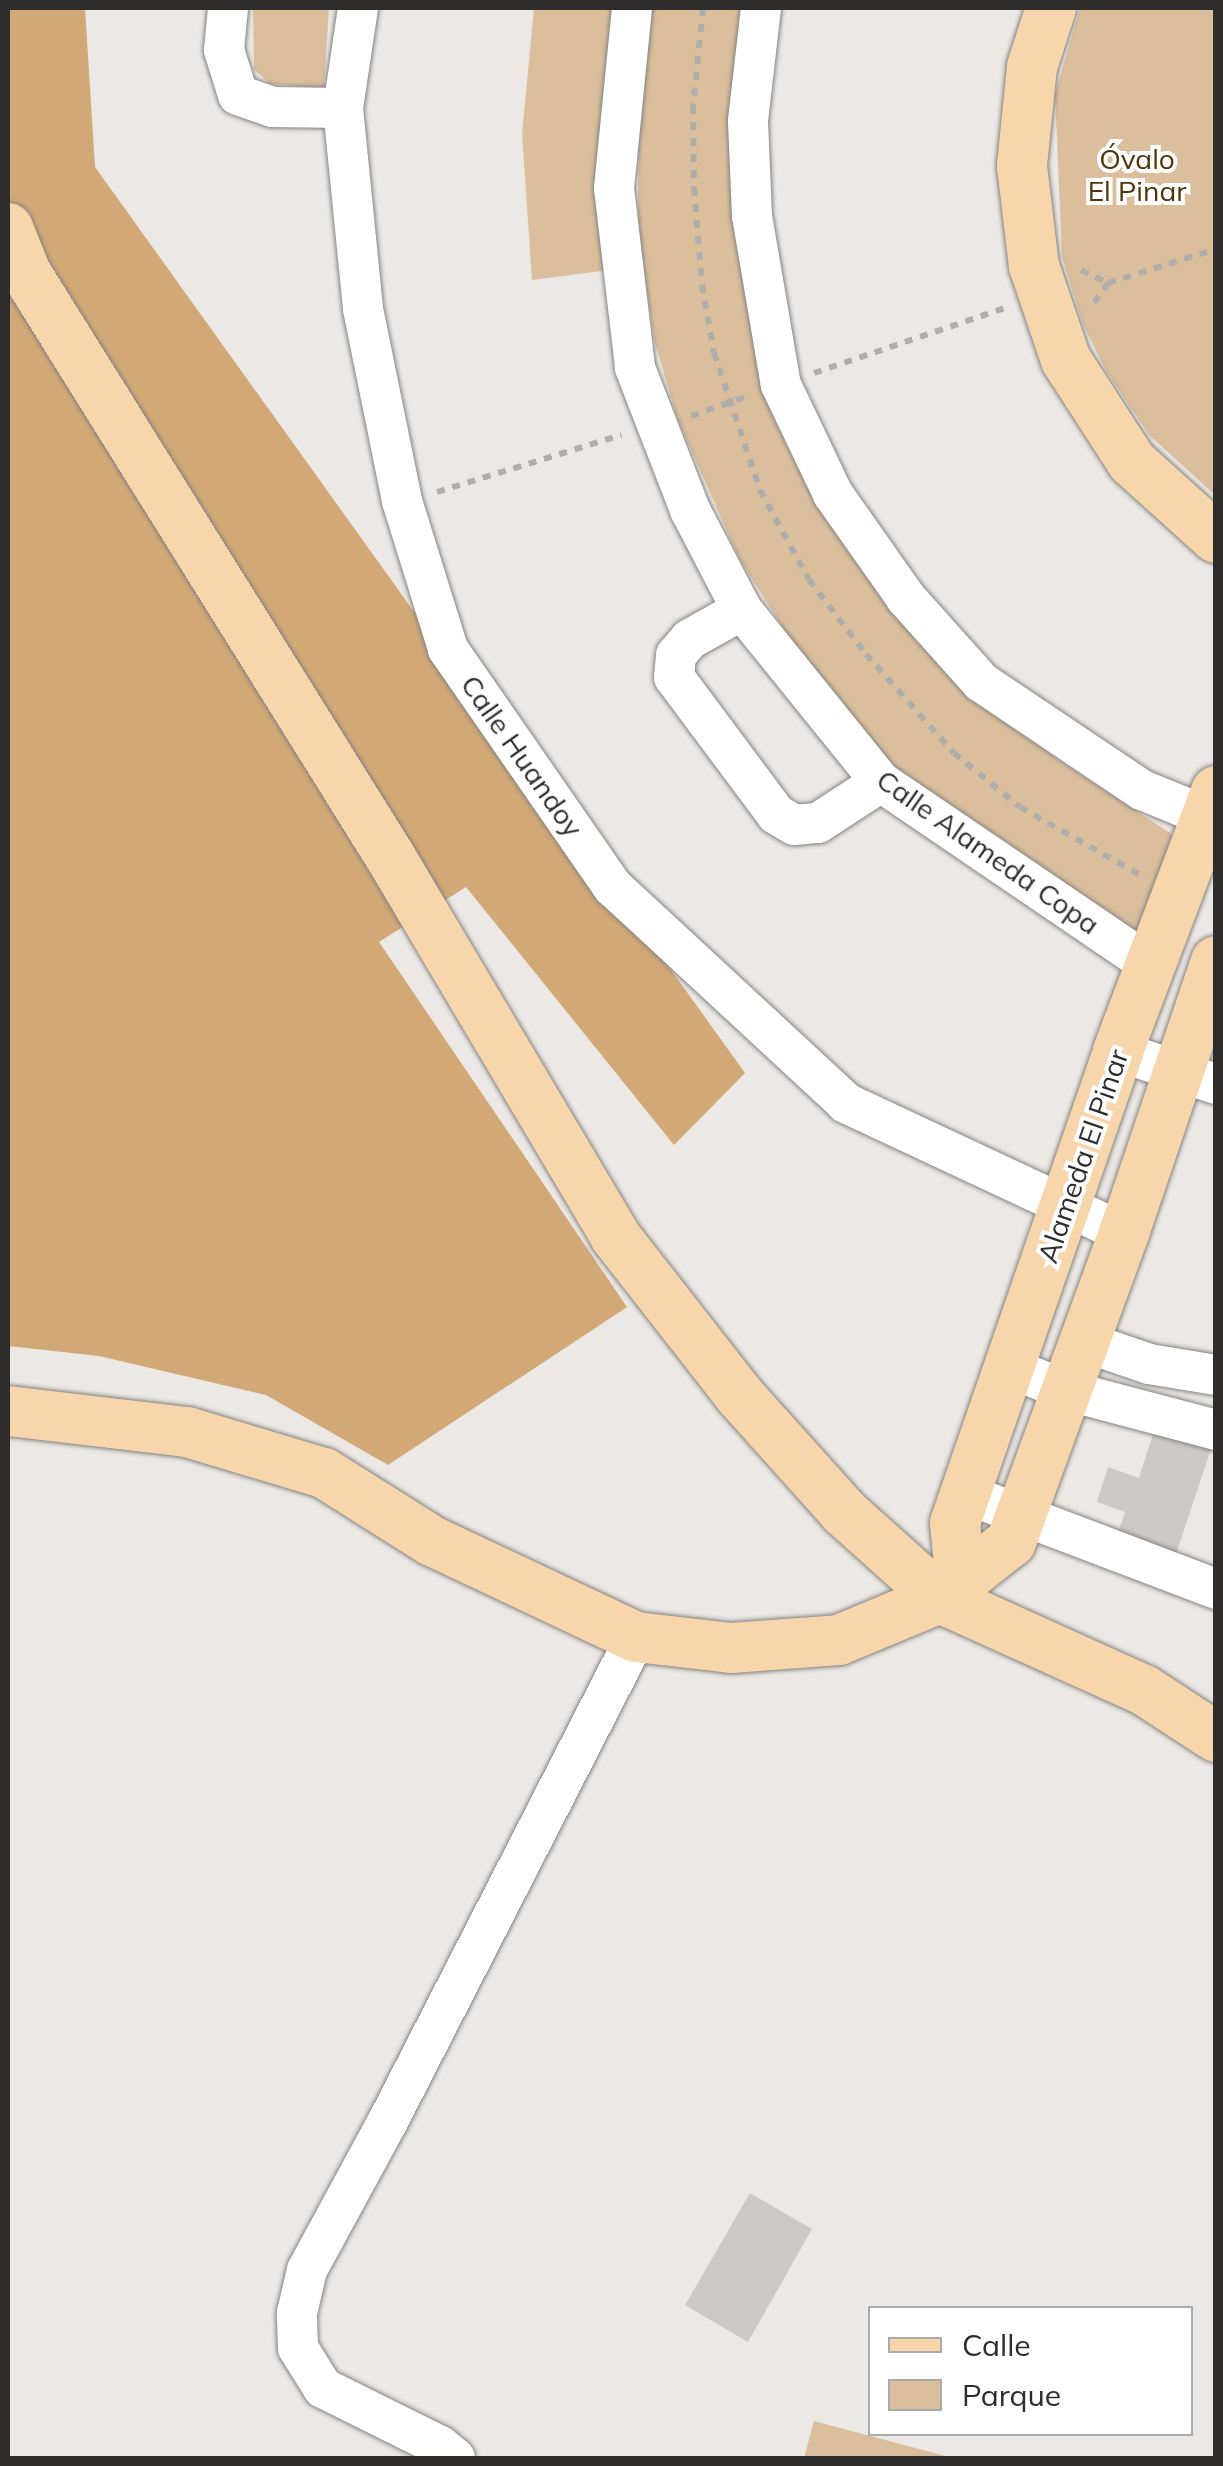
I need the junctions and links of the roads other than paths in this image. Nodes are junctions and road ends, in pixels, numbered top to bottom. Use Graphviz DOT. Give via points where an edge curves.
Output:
graph roads {
  1 [pos="228,8"];
  2 [pos="358,8"];
  3 [pos="632,8"];
  4 [pos="762,8"];
  5 [pos="1051,8"];
  6 [pos="343,108"];
  7 [pos="8,228"];
  8 [pos="1216,538"];
  9 [pos="742,610"];
  10 [pos="880,782"];
  11 [pos="1213,810"];
  12 [pos="1216,961"];
  13 [pos="1150,964"];
  14 [pos="1118,1051"];
  15 [pos="1197,1078"];
  16 [pos="1068,1207"];
  17 [pos="1124,1233"];
  18 [pos="1082,1342"];
  19 [pos="1008,1367"];
  20 [pos="1216,1375"];
  21 [pos="1065,1390"];
  22 [pos="8,1411"];
  23 [pos="1216,1430"];
  24 [pos="960,1509"];
  25 [pos="1017,1529"];
  26 [pos="1212,1575"];
  27 [pos="951,1592"];
  28 [pos="636,1637"];
  29 [pos="1216,1736"];
  30 [pos="455,2458"];
  1 -- 6 [label="street" via="224,50 238,95 272,106"];
  2 -- 6 [label="street, Calle Huandoy"];
  3 -- 9 [label="street, Calle Alameda Copa" via="614,188 634,368 690,510"];
  4 -- 11 [label="street" via="748,121 752,216 781,384 833,494 906,598 982,682 1142,790"];
  5 -- 8 [label="main road" via="1032,67 1022,166 1034,266 1066,360 1132,462"];
  6 -- 16 [label="street, Calle Huandoy" via="364,309 402,501 448,649 613,887 846,1104"];
  7 -- 27 [label="main road" via="26,273 380,841 615,1236 740,1396 818,1483"];
  9 -- 10 [label="street, Calle Alameda Copa"];
  9 -- 10 [label="street" via="690,640 676,656 674,677 776,814 794,825 818,823"];
  10 -- 13 [label="street, Calle Alameda Copa"];
  11 -- 13 [label="main road, Alameda El Pinar"];
  12 -- 15 [label="main road"];
  13 -- 14 [label="main road, Alameda El Pinar"];
  14 -- 15 [label="street"];
  14 -- 16 [label="main road, Alameda El Pinar"];
  15 -- 17 [label="main road"];
  16 -- 17 [label="street, Calle Huandoy"];
  16 -- 19 [label="main road, Alameda El Pinar"];
  17 -- 18 [label="main road"];
  18 -- 20 [label="street" via="1149,1364"];
  18 -- 21 [label="main road"];
  19 -- 21 [label="street"];
  19 -- 24 [label="main road, Alameda El Pinar"];
  21 -- 23 [label="street"];
  21 -- 25 [label="main road"];
  22 -- 28 [label="main road" via="187,1432 324,1473 432,1541"];
  24 -- 25 [label="street"];
  24 -- 27 [label="main road"];
  25 -- 26 [label="street"];
  25 -- 27 [label="main road"];
  27 -- 28 [label="main road" via="839,1640 731,1648"];
  27 -- 29 [label="main road" via="1144,1690"];
  28 -- 30 [label="street" via="307,2270 297,2313 298,2348 323,2388"];
}
